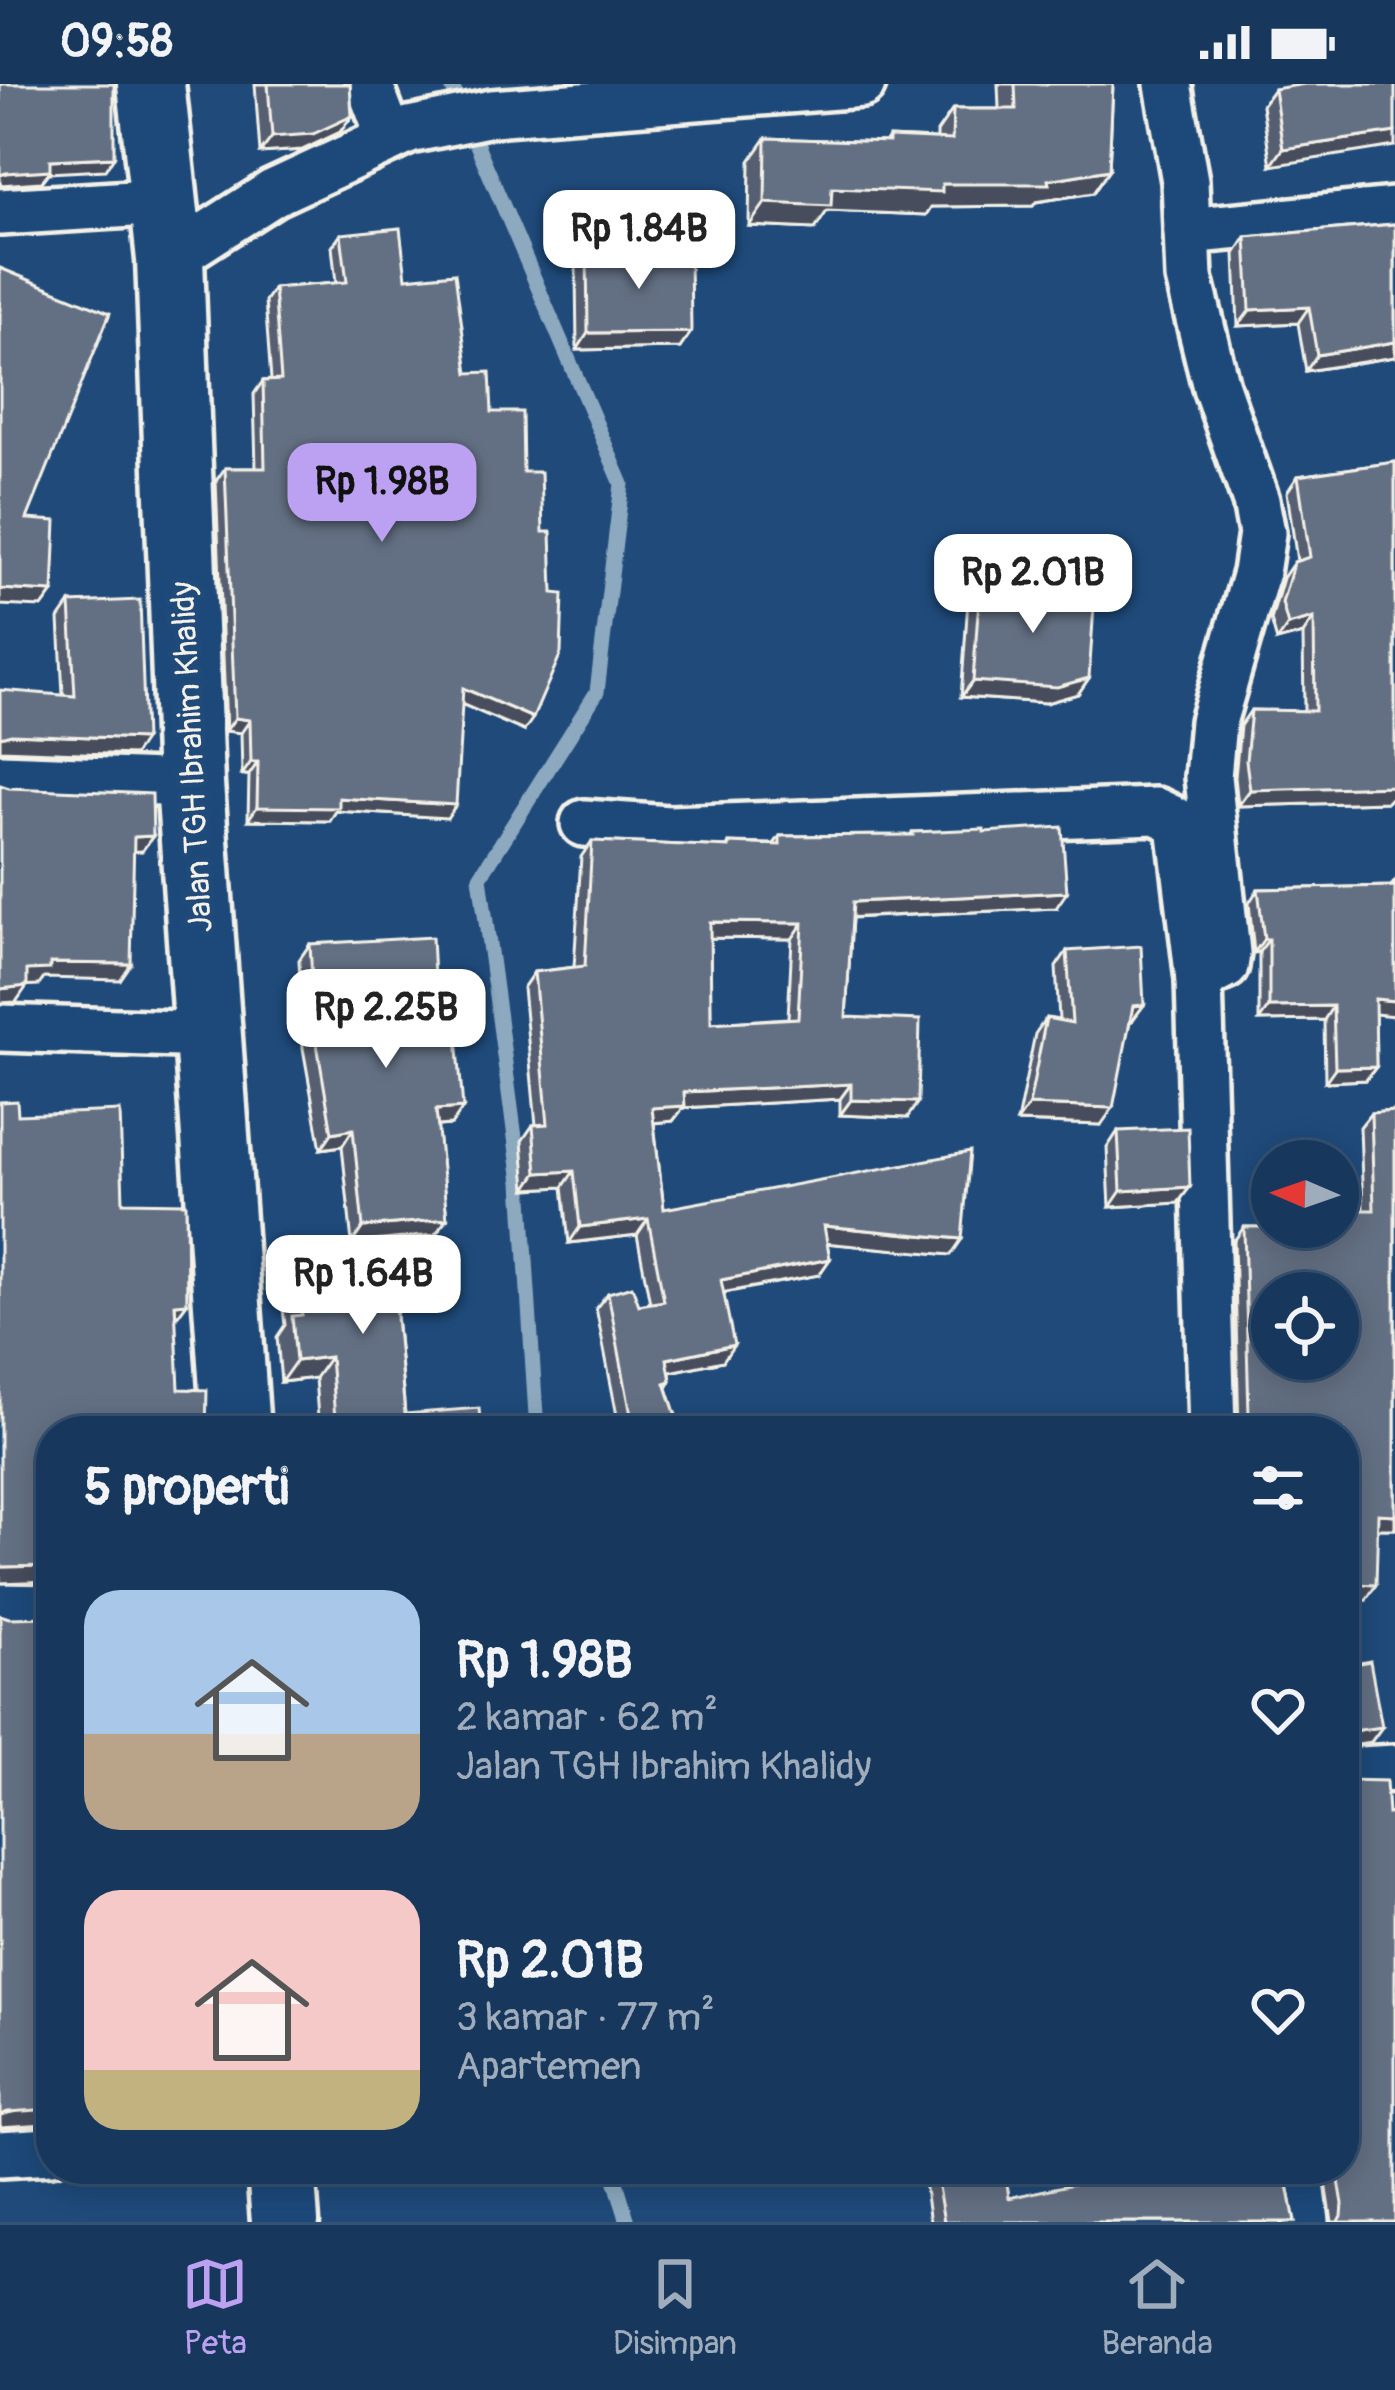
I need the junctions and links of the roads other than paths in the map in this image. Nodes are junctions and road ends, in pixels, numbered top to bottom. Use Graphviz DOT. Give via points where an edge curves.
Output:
graph roads {
  1 [pos="151,84"];
  2 [pos="369,84"];
  3 [pos="862,84"];
  4 [pos="1168,84"];
  5 [pos="400,134"];
  6 [pos="0,212"];
  7 [pos="1395,212"];
  8 [pos="1187,230"];
  9 [pos="167,231"];
  10 [pos="0,777"];
  11 [pos="190,784"];
  12 [pos="584,823"];
  13 [pos="1199,980"];
  14 [pos="0,1028"];
  15 [pos="209,1035"];
  16 [pos="235,1416"];
  17 [pos="1212,1416"];
  18 [pos="0,1607"];
  19 [pos="36,1608"];
  20 [pos="1395,1768"];
  21 [pos="1359,1770"];
  22 [pos="36,2152"];
  23 [pos="0,2154"];
  24 [pos="282,2184"];
  25 [pos="1301,2184"];
  26 [pos="285,2222"];
  27 [pos="1306,2222"];
  1 -- 9 [label="main road, Jalan TGH Ibrahim Khalidy"];
  2 -- 5 [label="street"];
  3 -- 5 [label="street" via="492,113"];
  4 -- 8 [label="street"];
  5 -- 9 [label="street" via="274,193"];
  6 -- 9 [label="street"];
  7 -- 8 [label="street"];
  8 -- 13 [label="street" via="1189,278 1262,533 1214,722 1208,777 1228,953 1225,966"];
  9 -- 11 [label="main road, Jalan TGH Ibrahim Khalidy"];
  10 -- 11 [label="street"];
  11 -- 15 [label="main road, Jalan TGH Ibrahim Khalidy"];
  12 -- 13 [label="street" via="669,829 1156,812 1177,820 1181,832"];
  13 -- 17 [label="street"];
  14 -- 15 [label="street"];
  15 -- 16 [label="main road, Jalan TGH Ibrahim Khalidy"];
  18 -- 19 [label="street"];
  20 -- 21 [label="street"];
  22 -- 23 [label="street"];
  24 -- 26 [label="main road"];
  25 -- 27 [label="street"];
}
